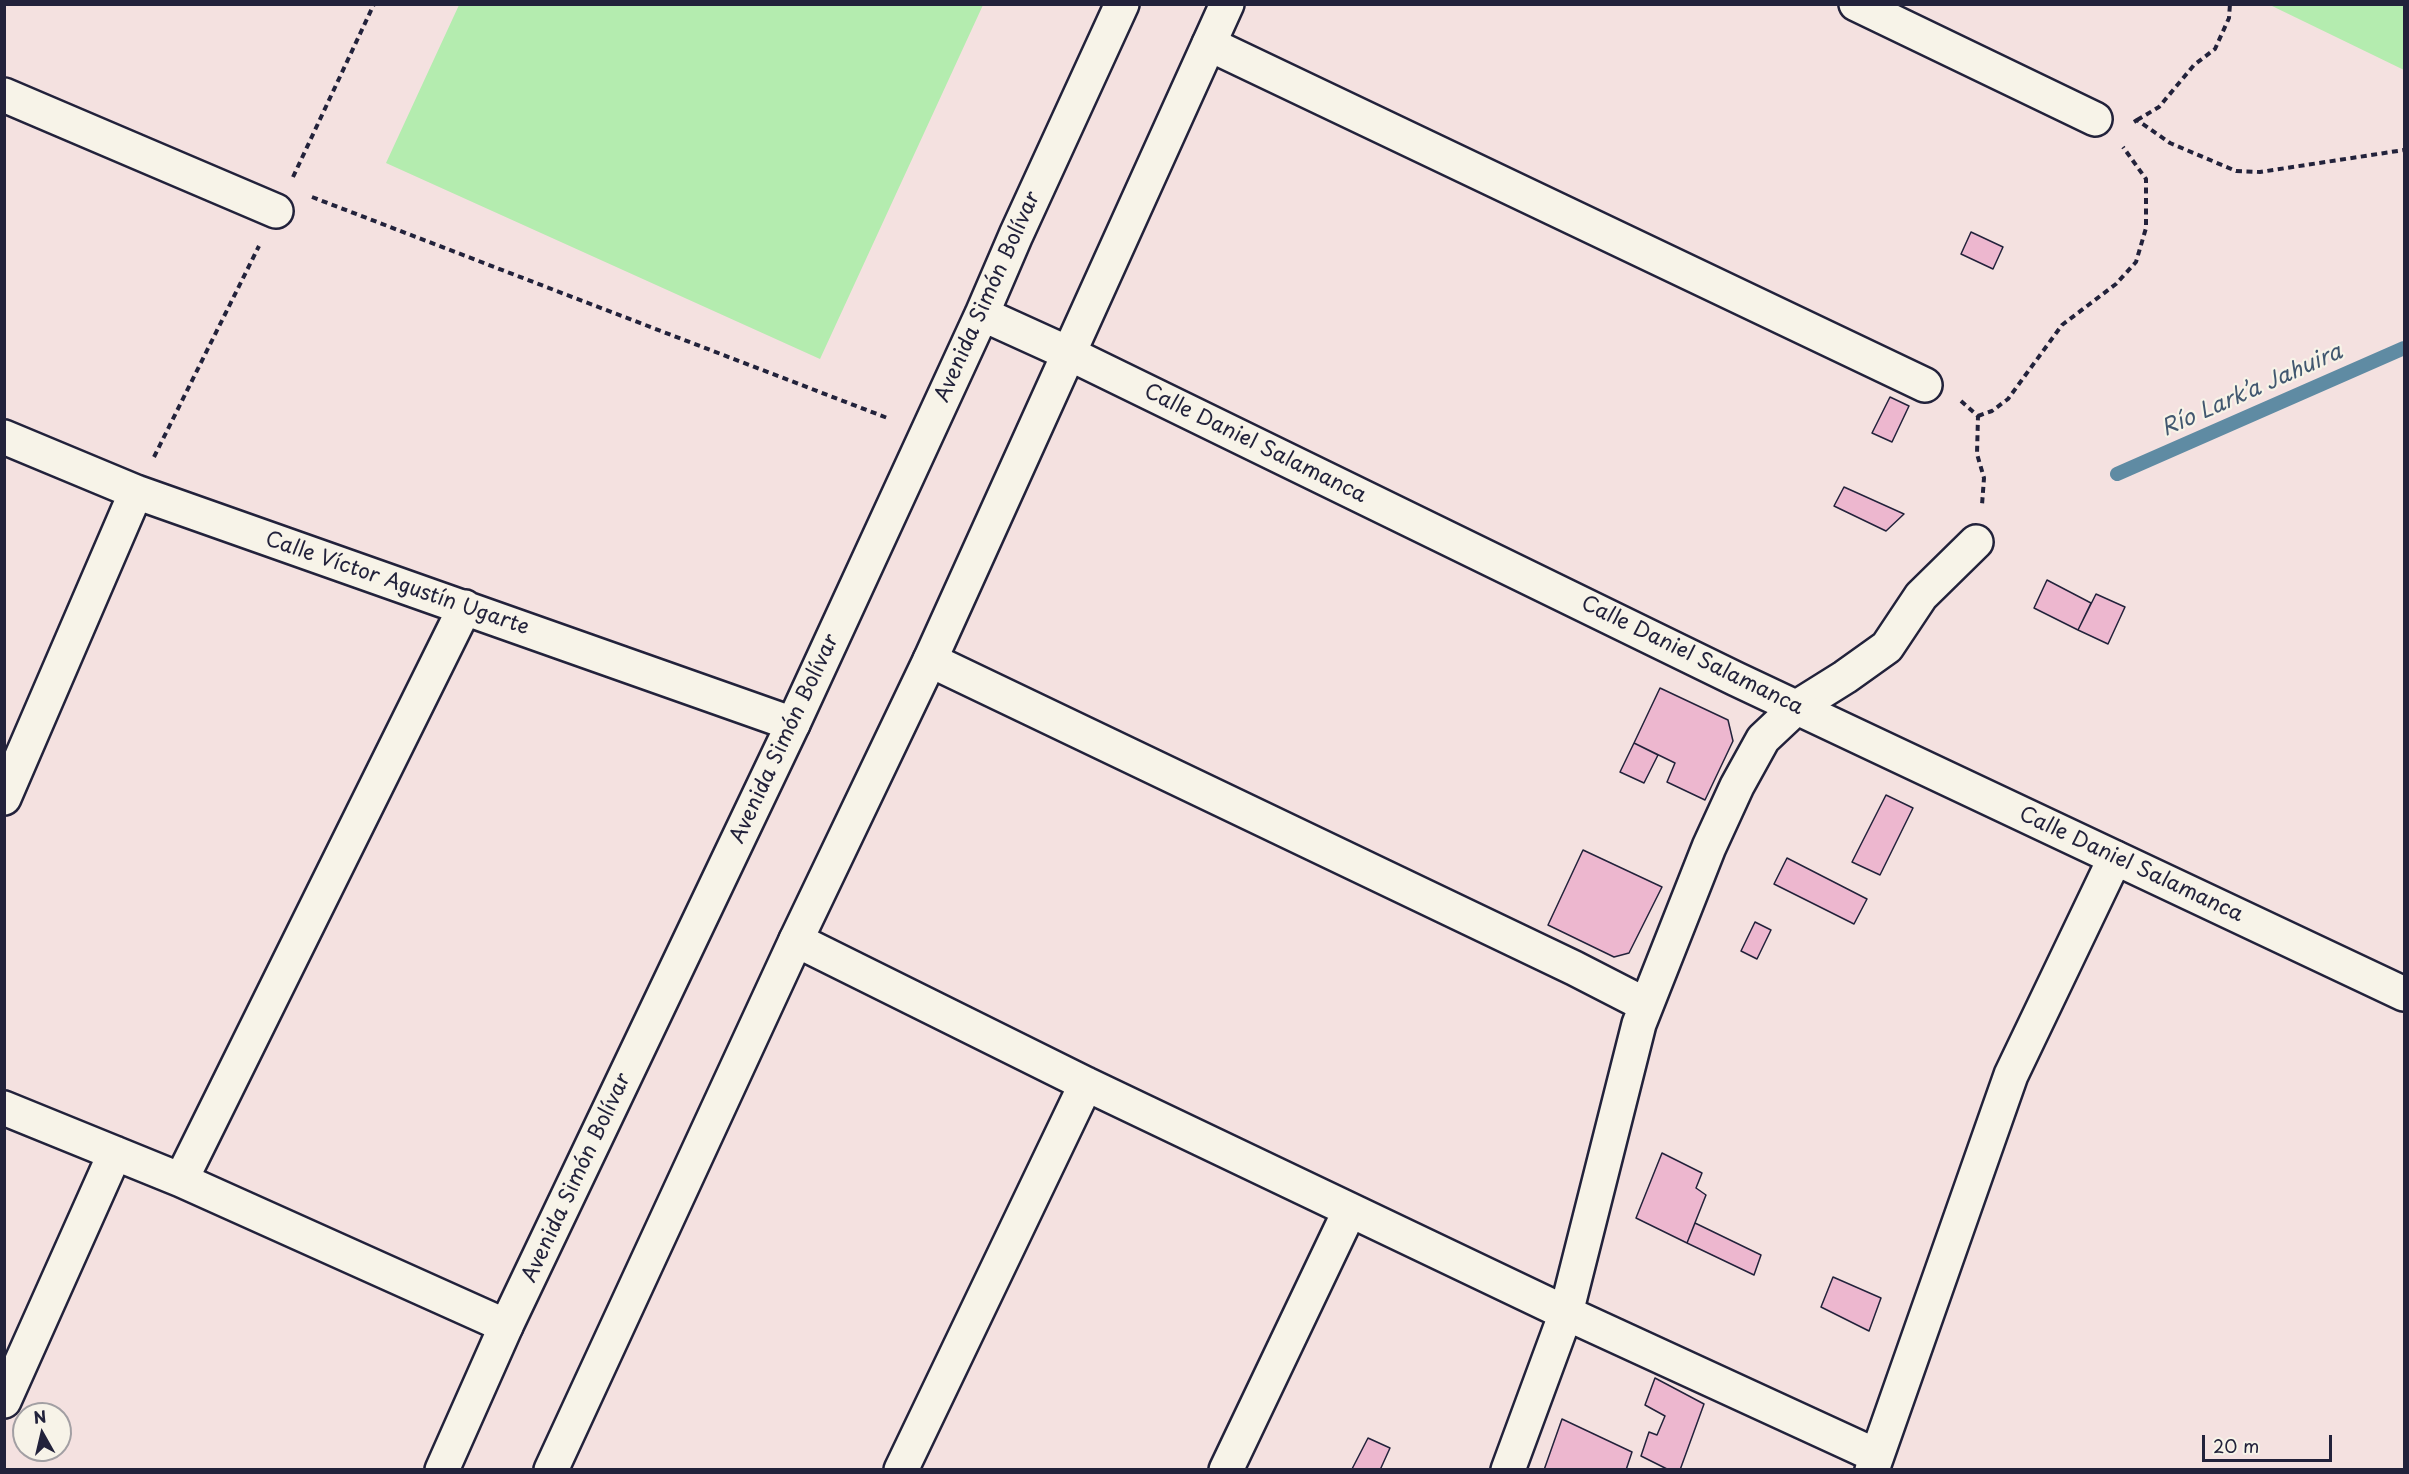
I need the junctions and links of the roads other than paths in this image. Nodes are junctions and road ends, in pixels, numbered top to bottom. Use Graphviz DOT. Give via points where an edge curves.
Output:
graph roads {
  1 [pos="1122,4"];
  2 [pos="1227,4"];
  3 [pos="1856,4"];
  4 [pos="1209,44"];
  5 [pos="4,95"];
  6 [pos="2103,125"];
  7 [pos="276,210"];
  8 [pos="982,314"];
  9 [pos="1071,354"];
  10 [pos="1925,385"];
  11 [pos="4,437"];
  12 [pos="136,492"];
  13 [pos="1976,542"];
  14 [pos="465,607"];
  15 [pos="930,660"];
  16 [pos="1797,707"];
  17 [pos="793,724"];
  18 [pos="4,798"];
  19 [pos="2115,858"];
  20 [pos="796,940"];
  21 [pos="2404,994"];
  22 [pos="1646,1005"];
  23 [pos="1086,1084"];
  24 [pos="4,1108"];
  25 [pos="115,1153"];
  26 [pos="181,1180"];
  27 [pos="1350,1210"];
  28 [pos="1566,1313"];
  29 [pos="507,1326"];
  30 [pos="4,1401"];
  31 [pos="1875,1463"];
  32 [pos="442,1470"];
  33 [pos="551,1470"];
  34 [pos="901,1470"];
  35 [pos="1226,1470"];
  36 [pos="1508,1470"];
  1 -- 8 [label="street, Avenida Simón Bolívar"];
  2 -- 4 [label="street"];
  3 -- 6 [label="street"];
  4 -- 9 [label="street"];
  4 -- 10 [label="street"];
  5 -- 7 [label="street"];
  8 -- 9 [label="street, Calle Daniel Salamanca"];
  8 -- 17 [label="street, Avenida Simón Bolívar"];
  9 -- 15 [label="street"];
  9 -- 16 [label="street, Calle Daniel Salamanca"];
  11 -- 12 [label="street, Calle Víctor Agustín Ugarte"];
  12 -- 14 [label="street, Calle Víctor Agustín Ugarte"];
  12 -- 18 [label="street"];
  13 -- 16 [label="street" via="1921,596 1887,647"];
  14 -- 17 [label="street, Calle Víctor Agustín Ugarte"];
  14 -- 26 [label="street"];
  15 -- 20 [label="street"];
  15 -- 22 [label="street"];
  16 -- 19 [label="street, Calle Daniel Salamanca"];
  16 -- 22 [label="street" via="1763,739 1737,786"];
  17 -- 29 [label="street, Avenida Simón Bolívar"];
  19 -- 21 [label="street, Calle Daniel Salamanca"];
  19 -- 31 [label="street" via="2011,1075"];
  20 -- 23 [label="street"];
  20 -- 33 [label="street"];
  22 -- 28 [label="street"];
  23 -- 27 [label="street"];
  23 -- 34 [label="street"];
  24 -- 25 [label="street"];
  25 -- 26 [label="street"];
  25 -- 30 [label="street"];
  26 -- 29 [label="street"];
  27 -- 28 [label="street"];
  27 -- 35 [label="street"];
  28 -- 31 [label="street"];
  28 -- 36 [label="street"];
  29 -- 32 [label="street, Avenida Simón Bolívar"];
}
